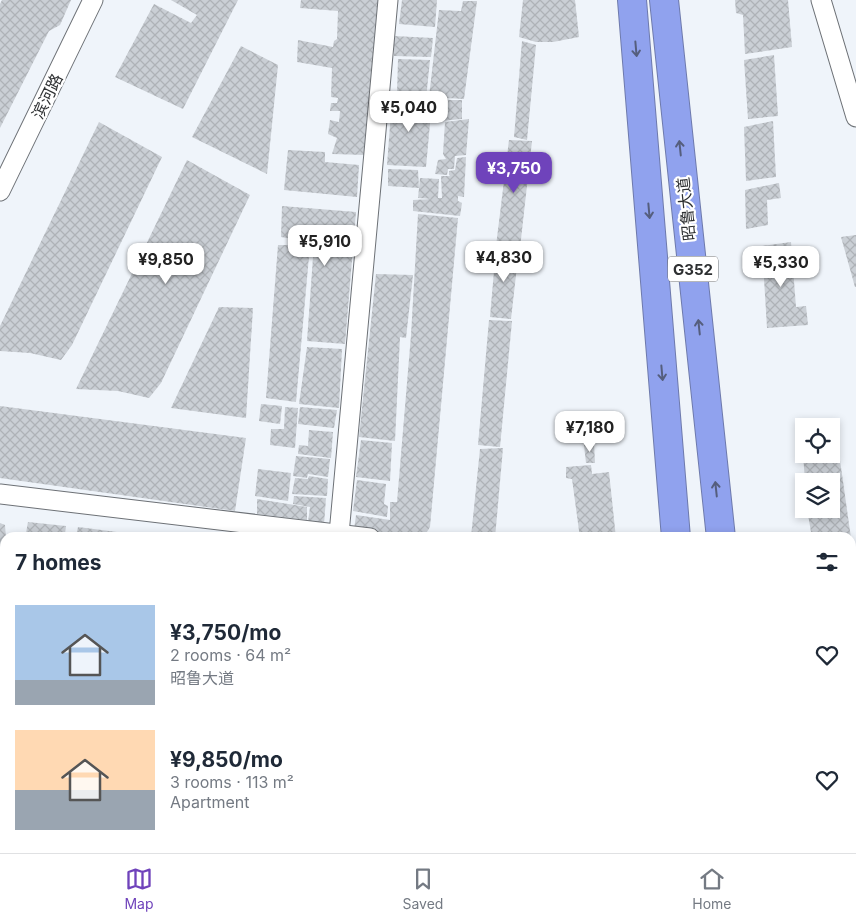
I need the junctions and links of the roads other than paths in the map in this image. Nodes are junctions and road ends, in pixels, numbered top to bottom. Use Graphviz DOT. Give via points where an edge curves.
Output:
graph roads {
  1 [pos="93,0"];
  2 [pos="388,0"];
  3 [pos="632,0"];
  4 [pos="664,0"];
  5 [pos="821,0"];
  6 [pos="856,117"];
  7 [pos="0,191"];
  8 [pos="0,494"];
  9 [pos="322,532"];
  10 [pos="339,532"];
  11 [pos="676,532"];
  12 [pos="720,532"];
  1 -- 7 [label="street, 滨河路"];
  2 -- 10 [label="street"];
  3 -- 11 [label="highway, G352, one-way"];
  12 -- 4 [label="highway, 昭鲁大道 / G352, one-way"];
  5 -- 6 [label="street"];
  8 -- 9 [label="street"];
}
